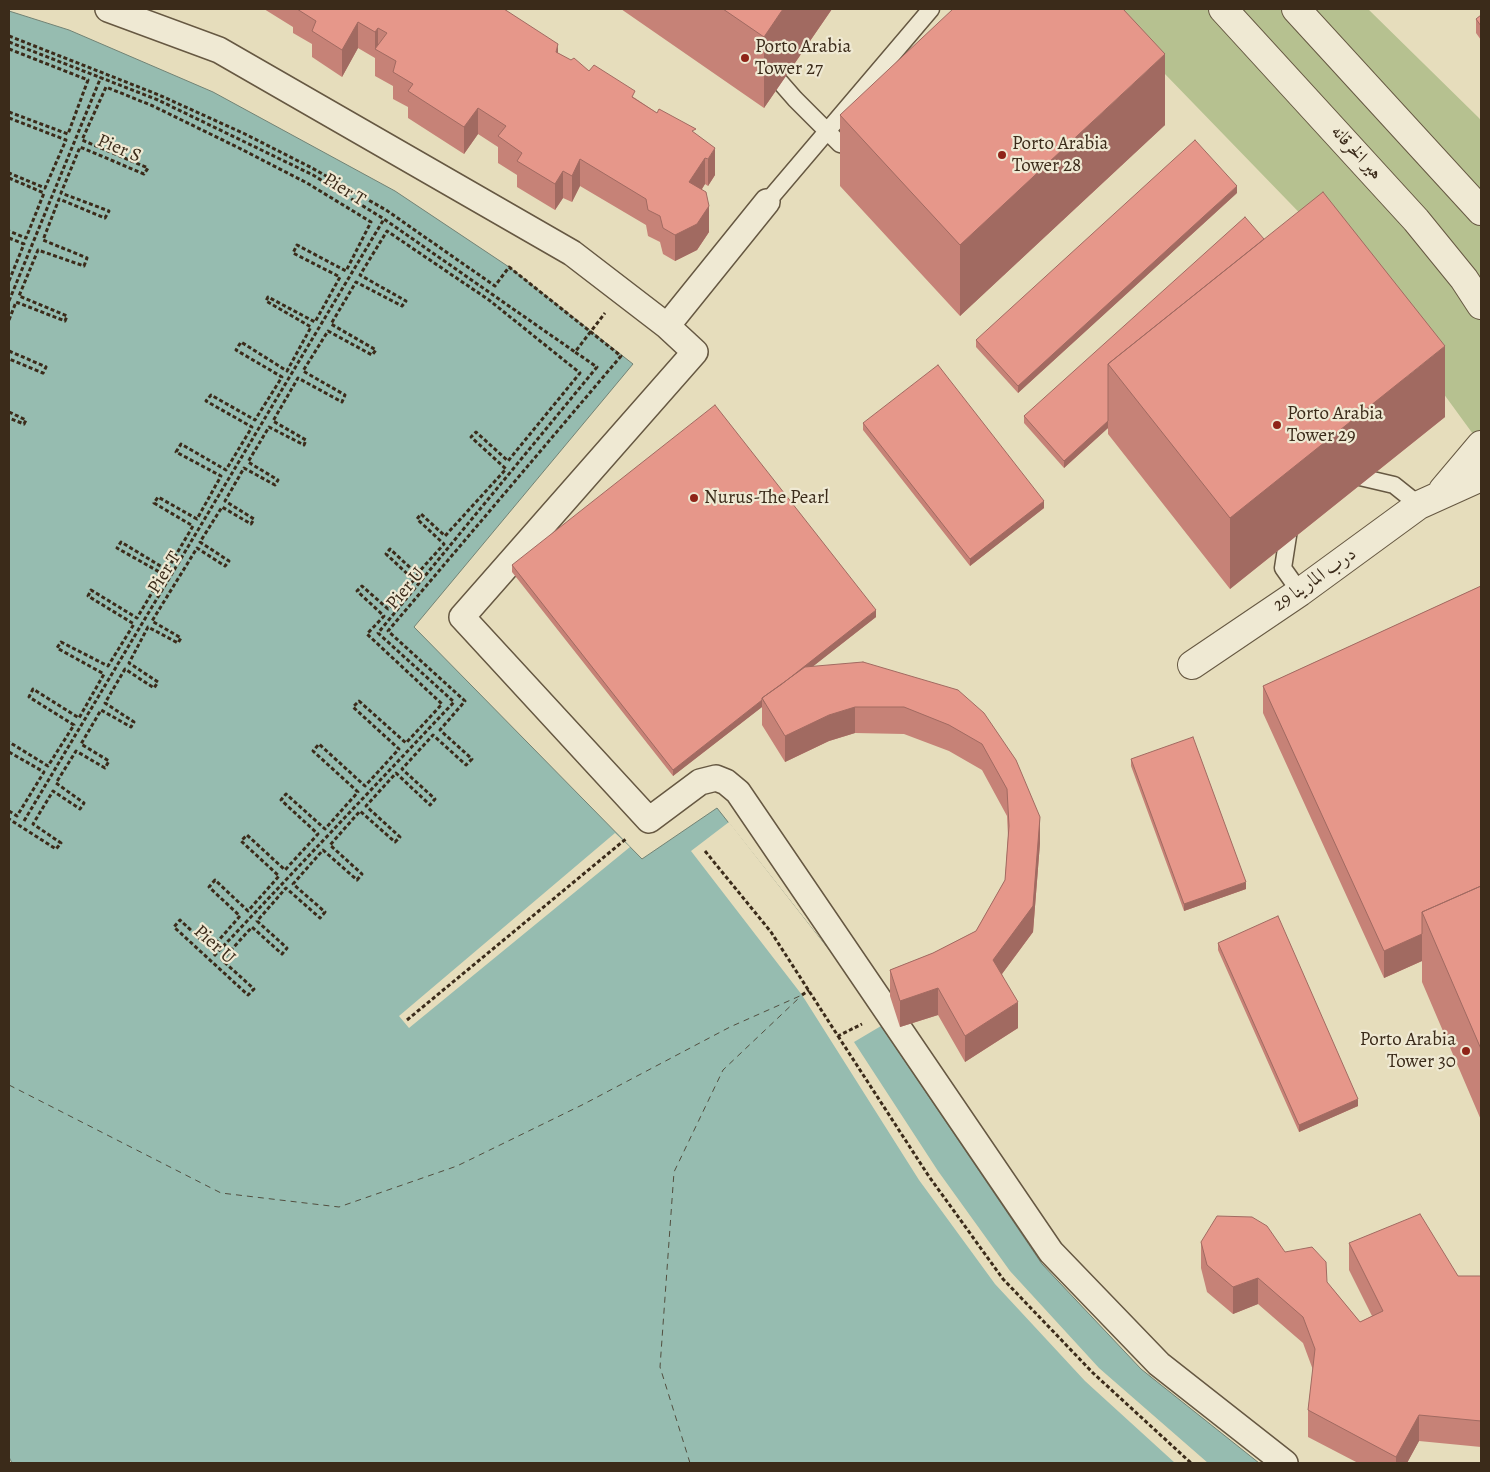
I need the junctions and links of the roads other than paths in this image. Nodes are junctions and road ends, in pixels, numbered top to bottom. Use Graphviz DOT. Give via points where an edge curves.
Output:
graph roads {
  1 [pos="108,9"];
  2 [pos="931,9"];
  3 [pos="1223,9"];
  4 [pos="1296,9"];
  5 [pos="764,50"];
  6 [pos="827,132"];
  7 [pos="874,141"];
  8 [pos="767,202"];
  9 [pos="1481,211"];
  10 [pos="1481,305"];
  11 [pos="667,326"];
  12 [pos="1481,445"];
  13 [pos="1481,477"];
  14 [pos="1330,482"];
  15 [pos="1429,500"];
  16 [pos="1293,504"];
  17 [pos="1300,592"];
  18 [pos="1192,665"];
  19 [pos="1285,1463"];
  1 -- 11 [label="street" via="219,50 572,252"];
  2 -- 6 [label="lane"];
  3 -- 10 [label="street, هير الخرقانه" via="1416,220"];
  4 -- 9 [label="street"];
  5 -- 6 [label="lane" via="766,66"];
  6 -- 7 [label="lane" via="840,144 861,150"];
  6 -- 8 [label="lane"];
  8 -- 11 [label="street"];
  11 -- 19 [label="street" via="695,352 462,617 649,820 700,782 716,778 738,792 1051,1252 1160,1364"];
  12 -- 15 [label="street, درب المارينا 29"];
  13 -- 15 [label="street, درب المارينا 29"];
  14 -- 15 [label="lane" via="1344,473 1394,486"];
  15 -- 17 [label="street, درب المارينا 29"];
  16 -- 17 [label="lane" via="1283,568"];
  17 -- 18 [label="street, درب المارينا 29"];
}
